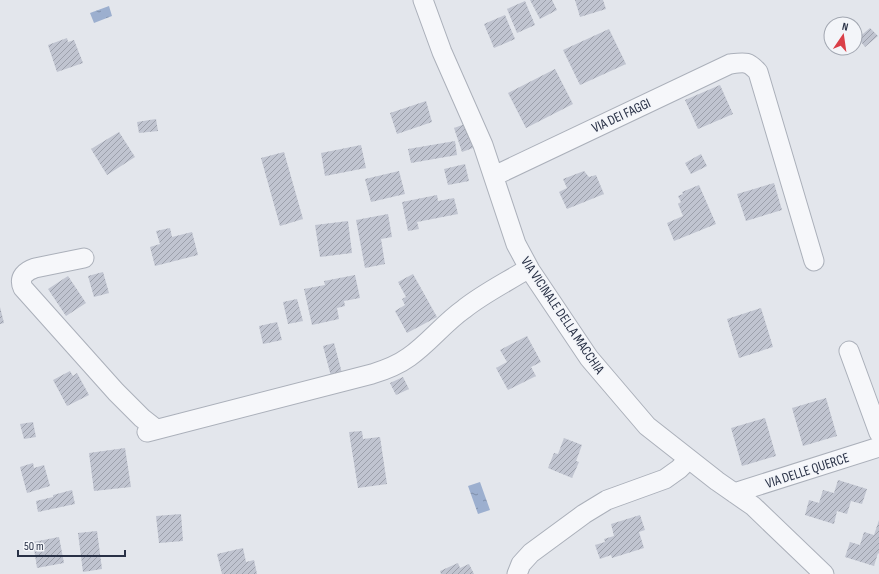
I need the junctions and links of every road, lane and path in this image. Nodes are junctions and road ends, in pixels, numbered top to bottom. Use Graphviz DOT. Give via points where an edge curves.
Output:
graph roads {
  1 [pos="423,0"];
  2 [pos="494,176"];
  3 [pos="84,258"];
  4 [pos="814,261"];
  5 [pos="529,268"];
  6 [pos="849,351"];
  7 [pos="879,433"];
  8 [pos="879,447"];
  9 [pos="689,459"];
  10 [pos="734,494"];
  11 [pos="517,574"];
  12 [pos="824,574"];
  1 -- 2 [label="street, VIA VICINALE DELLA MACCHIA"];
  2 -- 4 [label="street, VIA DEI FAGGI" via="730,64 742,62 751,65 758,72"];
  2 -- 5 [label="street, VIA VICINALE DELLA MACCHIA" via="512,234"];
  3 -- 5 [label="street" via="28,270 24,273 21,283 152,431 389,368 415,353 475,300"];
  5 -- 9 [label="street, VIA VICINALE DELLA MACCHIA" via="589,358 647,426"];
  6 -- 7 [label="street"];
  8 -- 10 [label="street, VIA DELLE QUERCE"];
  9 -- 10 [label="street, VIA VICINALE DELLA MACCHIA"];
  9 -- 11 [label="street" via="665,479 607,500 590,510 531,553 521,564"];
  10 -- 12 [label="street, VIA VICINALE DELLA MACCHIA" via="753,506"];
}
